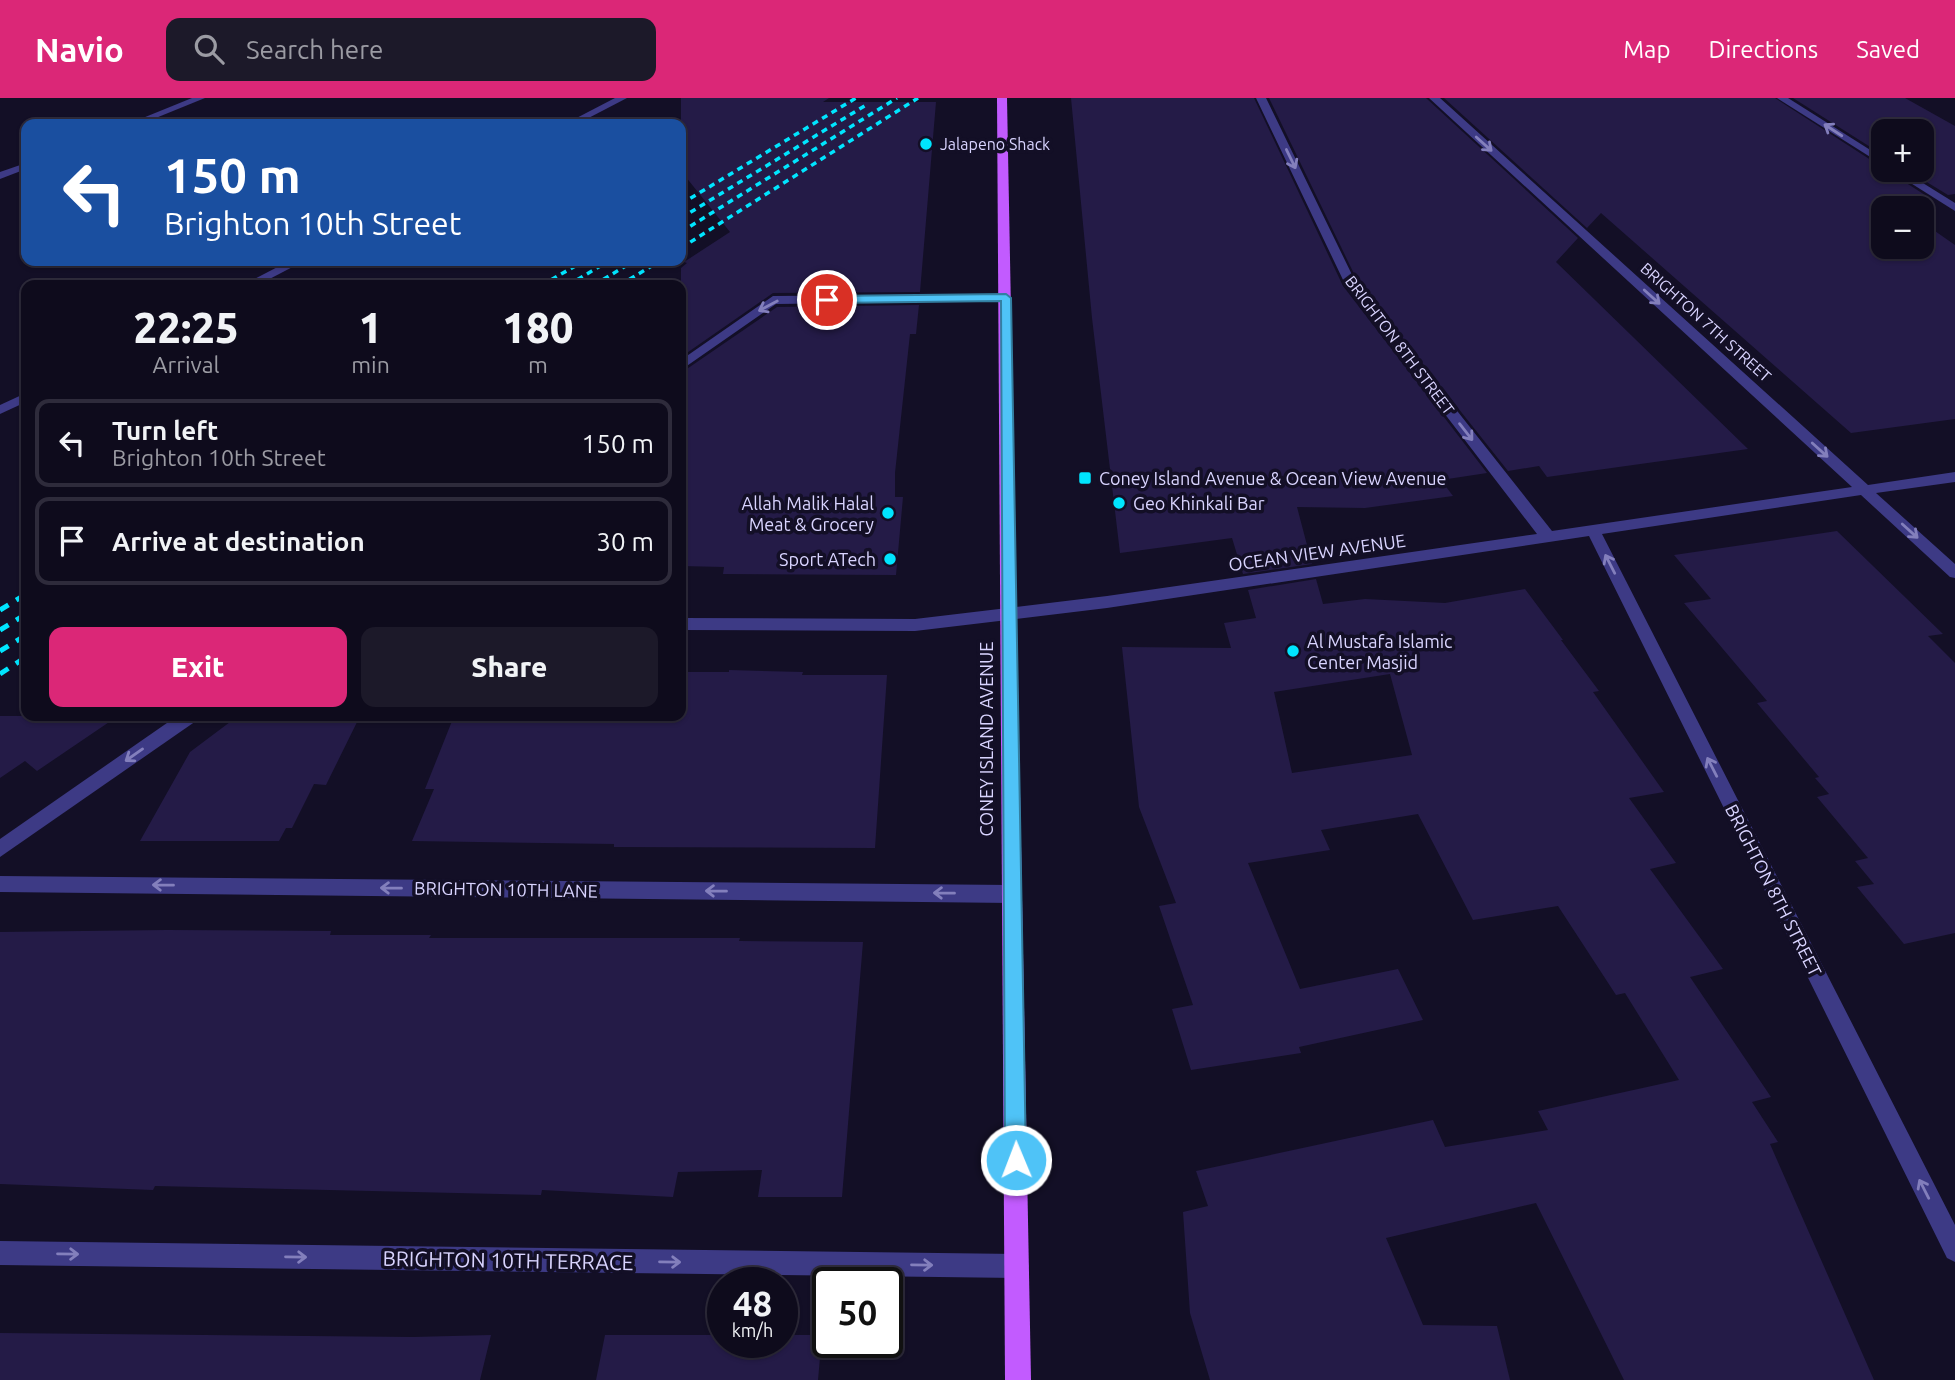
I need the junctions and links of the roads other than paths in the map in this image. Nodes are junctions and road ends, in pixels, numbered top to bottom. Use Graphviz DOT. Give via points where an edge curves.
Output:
graph roads {
  1 [pos="201,98"];
  2 [pos="622,98"];
  3 [pos="1002,98"];
  4 [pos="1261,98"];
  5 [pos="1434,98"];
  6 [pos="1782,98"];
  7 [pos="146,119"];
  8 [pos="580,119"];
  9 [pos="1871,154"];
  10 [pos="21,168"];
  11 [pos="0,176"];
  12 [pos="1914,182"];
  13 [pos="1955,208"];
  14 [pos="288,266"];
  15 [pos="259,280"];
  16 [pos="1006,298"];
  17 [pos="686,362"];
  18 [pos="21,400"];
  19 [pos="0,410"];
  20 [pos="1955,477"];
  21 [pos="1864,490"];
  22 [pos="1593,530"];
  23 [pos="1548,537"];
  24 [pos="1955,573"];
  25 [pos="1009,614"];
  26 [pos="686,624"];
  27 [pos="183,721"];
  28 [pos="0,849"];
  29 [pos="0,884"];
  30 [pos="1012,894"];
  31 [pos="1955,1250"];
  32 [pos="0,1253"];
  33 [pos="1017,1266"];
  34 [pos="1018,1380"];
  1 -- 7 [label="street"];
  2 -- 8 [label="street"];
  3 -- 16 [label="main road, CONEY ISLAND AVENUE"];
  4 -- 23 [label="street, BRIGHTON 8TH STREET, one-way" via="1351,284"];
  5 -- 21 [label="street, BRIGHTON 7TH STREET, one-way"];
  9 -- 6 [label="street, one-way"];
  10 -- 11 [label="street"];
  12 -- 13 [label="street"];
  14 -- 15 [label="street"];
  16 -- 17 [label="street, one-way" via="773,300"];
  16 -- 25 [label="main road, CONEY ISLAND AVENUE"];
  18 -- 19 [label="street"];
  20 -- 21 [label="street, OCEAN VIEW AVENUE"];
  21 -- 22 [label="street, OCEAN VIEW AVENUE"];
  21 -- 24 [label="street, BRIGHTON 7TH STREET, one-way"];
  22 -- 23 [label="street, OCEAN VIEW AVENUE"];
  31 -- 22 [label="street, BRIGHTON 8TH STREET, one-way"];
  23 -- 25 [label="street, OCEAN VIEW AVENUE"];
  25 -- 26 [label="street, OCEAN VIEW AVENUE" via="915,625"];
  25 -- 30 [label="main road, CONEY ISLAND AVENUE"];
  27 -- 28 [label="street, one-way"];
  30 -- 29 [label="street, BRIGHTON 10TH LANE, one-way"];
  30 -- 33 [label="main road, CONEY ISLAND AVENUE"];
  32 -- 33 [label="street, BRIGHTON 10TH TERRACE, one-way"];
  33 -- 34 [label="main road, CONEY ISLAND AVENUE"];
}
